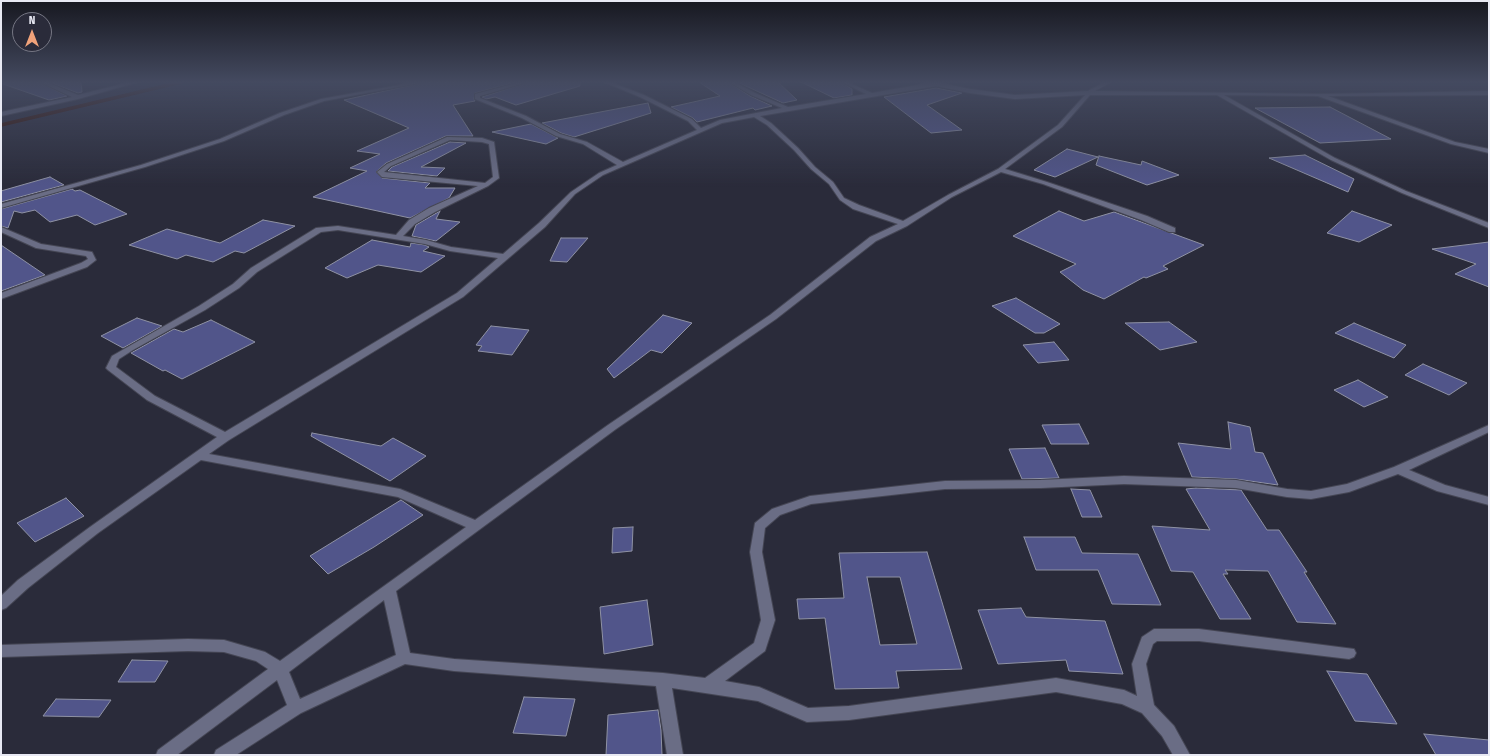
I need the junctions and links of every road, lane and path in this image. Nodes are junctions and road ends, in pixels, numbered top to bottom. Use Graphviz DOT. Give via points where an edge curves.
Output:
graph roads {
  1 [pos="274,117"];
  2 [pos="526,117"];
  3 [pos="685,117"];
  4 [pos="743,117"];
  5 [pos="758,117"];
  6 [pos="1068,117"];
  7 [pos="1259,117"];
  8 [pos="1384,117"];
  9 [pos="700,130"];
  10 [pos="1489,151"];
  11 [pos="621,164"];
  12 [pos="1000,170"];
  13 [pos="486,185"];
  14 [pos="1,206"];
  15 [pos="904,224"];
  16 [pos="1489,226"];
  17 [pos="1,229"];
  18 [pos="1172,230"];
  19 [pos="397,238"];
  20 [pos="504,257"];
  21 [pos="1,296"];
  22 [pos="1489,428"];
  23 [pos="226,437"];
  24 [pos="200,456"];
  25 [pos="1398,470"];
  26 [pos="1489,501"];
  27 [pos="476,526"];
  28 [pos="389,588"];
  29 [pos="1,604"];
  30 [pos="1,651"];
  31 [pos="1349,653"];
  32 [pos="404,658"];
  33 [pos="280,668"];
  34 [pos="663,680"];
  35 [pos="707,685"];
  36 [pos="296,708"];
  37 [pos="1147,708"];
  38 [pos="164,755"];
  39 [pos="222,755"];
  40 [pos="675,755"];
  41 [pos="1182,755"];
  1 -- 14 [label="street" via="222,140 143,166"];
  2 -- 11 [label="street"];
  3 -- 9 [label="street"];
  4 -- 9 [label="street"];
  5 -- 15 [label="street" via="796,149 831,183 842,199 856,207"];
  6 -- 12 [label="street" via="1060,126"];
  7 -- 16 [label="street" via="1332,159 1404,192"];
  8 -- 10 [label="street" via="1453,142"];
  9 -- 11 [label="street" via="645,156"];
  11 -- 20 [label="street" via="573,193 542,226"];
  12 -- 15 [label="street"];
  12 -- 18 [label="street" via="1045,183"];
  13 -- 13 [label="street" via="382,175 380,172 389,165 449,138 482,140 492,143 496,178"];
  13 -- 19 [label="street" via="432,210 412,222"];
  15 -- 27 [label="street" via="873,239 773,317 612,427"];
  17 -- 21 [label="street" via="39,246 89,254 92,260"];
  19 -- 20 [label="street"];
  19 -- 23 [label="street" via="338,228 319,230 254,270 236,286 202,308 115,358 111,368 151,398"];
  20 -- 23 [label="street" via="460,295"];
  22 -- 25 [label="street"];
  23 -- 24 [label="street"];
  24 -- 27 [label="street" via="400,493"];
  24 -- 29 [label="street" via="94,530"];
  25 -- 26 [label="street" via="1441,488"];
  25 -- 35 [label="street" via="1349,488 1312,495 1236,484 1124,480 945,485 810,500 776,512 759,526 756,552 768,620 760,647"];
  27 -- 28 [label="street"];
  28 -- 32 [label="street"];
  28 -- 33 [label="street"];
  30 -- 33 [label="street" via="224,646 260,656"];
  31 -- 37 [label="street" via="1199,635 1154,636 1147,641 1140,664"];
  32 -- 34 [label="street" via="454,665"];
  32 -- 36 [label="street"];
  33 -- 36 [label="street"];
  33 -- 38 [label="street"];
  34 -- 35 [label="street"];
  34 -- 40 [label="street"];
  35 -- 37 [label="street" via="759,694 807,715 850,713 1056,685 1124,697"];
  36 -- 39 [label="street"];
  37 -- 41 [label="street" via="1168,731"];
}
